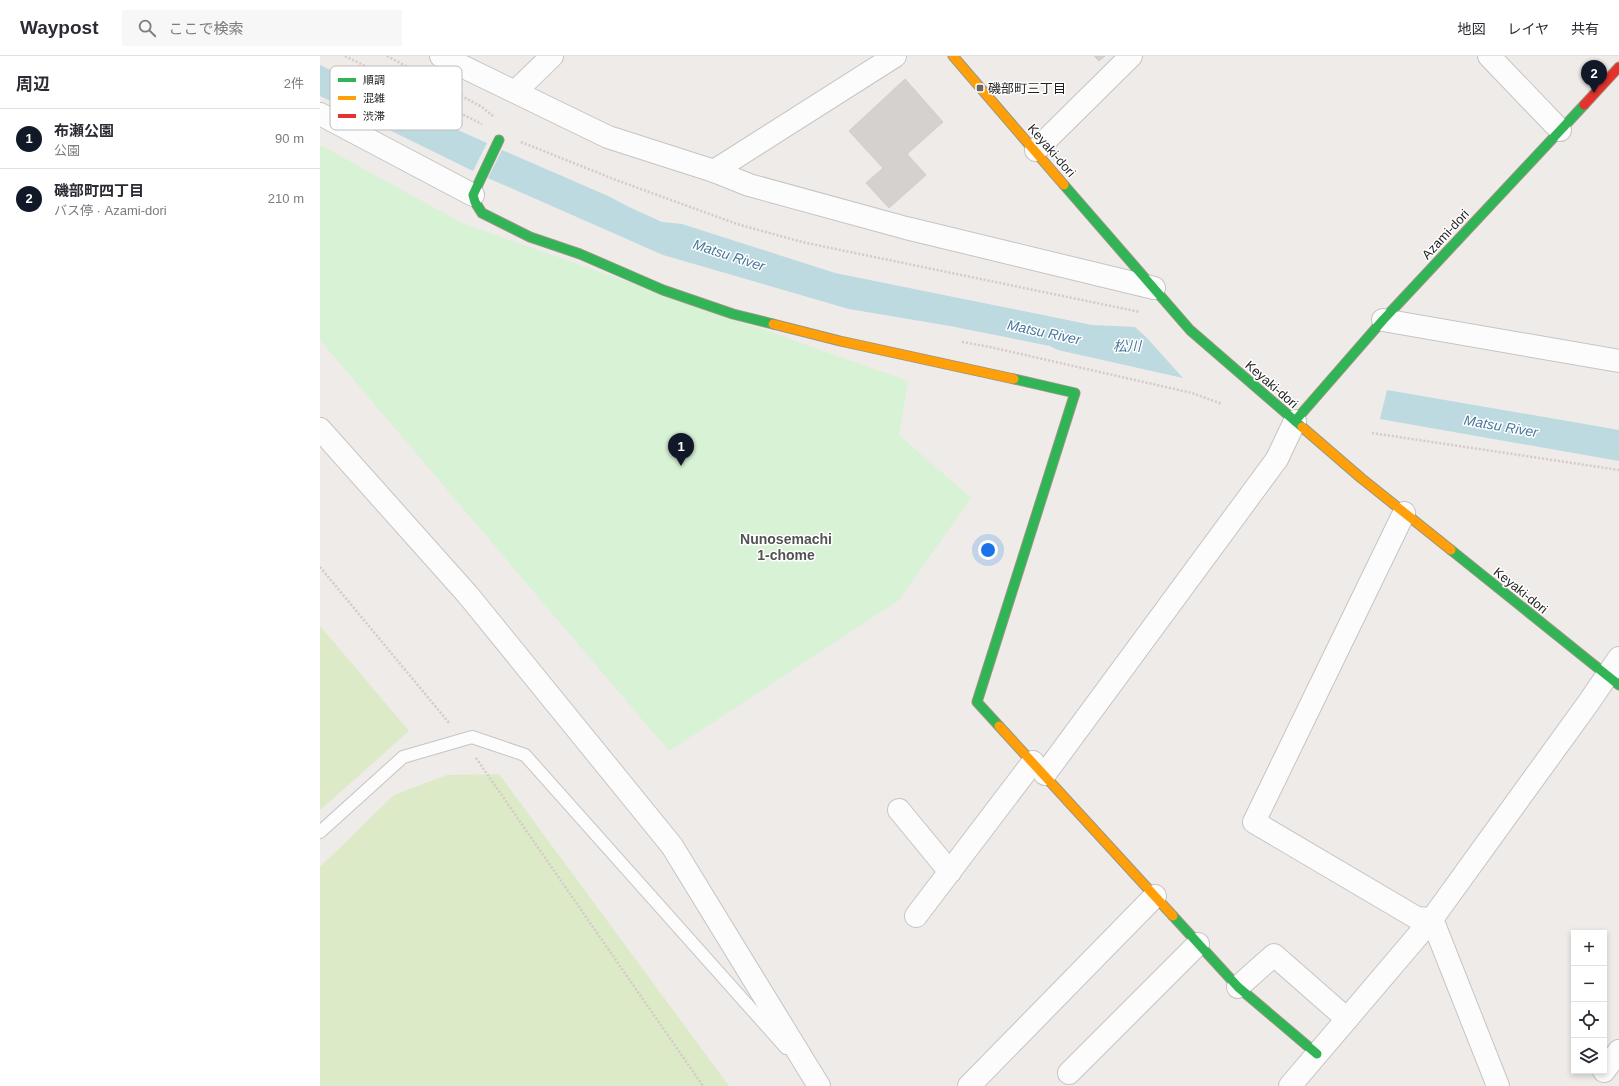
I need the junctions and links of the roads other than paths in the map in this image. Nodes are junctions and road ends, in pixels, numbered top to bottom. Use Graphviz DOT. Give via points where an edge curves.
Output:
graph roads {
  1 [pos="441,56"];
  2 [pos="552,56"];
  3 [pos="895,56"];
  4 [pos="953,56"];
  5 [pos="1131,56"];
  6 [pos="1489,56"];
  7 [pos="1619,67"];
  8 [pos="516,91"];
  9 [pos="320,114"];
  10 [pos="330,119"];
  11 [pos="350,130"];
  12 [pos="1560,130"];
  13 [pos="499,140"];
  14 [pos="1036,150"];
  15 [pos="714,171"];
  16 [pos="474,195"];
  17 [pos="1161,296"];
  18 [pos="1383,320"];
  19 [pos="1619,361"];
  20 [pos="1295,422"];
  21 [pos="320,429"];
  22 [pos="1404,513"];
  23 [pos="1619,658"];
  24 [pos="1613,680"];
  25 [pos="1039,768"];
  26 [pos="899,810"];
  27 [pos="320,832"];
  28 [pos="950,872"];
  29 [pos="1155,896"];
  30 [pos="916,916"];
  31 [pos="1432,919"];
  32 [pos="1198,944"];
  33 [pos="1238,987"];
  34 [pos="1347,1019"];
  35 [pos="1619,1051"];
  36 [pos="1317,1054"];
  37 [pos="1607,1067"];
  38 [pos="1069,1073"];
  39 [pos="817,1083"];
  40 [pos="969,1086"];
  41 [pos="1290,1086"];
  42 [pos="1498,1086"];
  1 -- 8 [label="street"];
  2 -- 8 [label="street"];
  3 -- 15 [label="street"];
  4 -- 14 [label="street, Keyaki-dori"];
  5 -- 14 [label="street"];
  6 -- 12 [label="street"];
  7 -- 12 [label="street, Azami-dori"];
  8 -- 15 [label="street" via="608,137"];
  9 -- 10 [label="street"];
  11 -- 16 [label="street"];
  12 -- 18 [label="street, Azami-dori"];
  13 -- 16 [label="street"];
  14 -- 17 [label="street, Keyaki-dori"];
  15 -- 17 [label="street" via="749,185"];
  16 -- 25 [label="street" via="474,202 482,213 530,237 580,254 663,290 733,314 840,341 1075,393 977,702"];
  17 -- 20 [label="street, Keyaki-dori" via="1190,330"];
  18 -- 19 [label="street"];
  18 -- 20 [label="street, Azami-dori"];
  20 -- 22 [label="street, Keyaki-dori"];
  20 -- 25 [label="street" via="1277,459"];
  21 -- 39 [label="street" via="468,595 672,846"];
  22 -- 24 [label="street, Keyaki-dori"];
  22 -- 31 [label="street" via="1254,822 1417,918"];
  23 -- 24 [label="street"];
  24 -- 31 [label="street"];
  25 -- 28 [label="street"];
  25 -- 29 [label="street"];
  26 -- 28 [label="street"];
  27 -- 39 [label="lane" via="403,757 472,737 525,755"];
  28 -- 30 [label="street"];
  29 -- 32 [label="street"];
  29 -- 40 [label="street"];
  31 -- 34 [label="street"];
  31 -- 42 [label="street"];
  32 -- 33 [label="street"];
  32 -- 38 [label="street"];
  33 -- 34 [label="street" via="1274,955"];
  33 -- 36 [label="street"];
  34 -- 36 [label="street"];
  35 -- 37 [label="street"];
  36 -- 41 [label="street"];
}
